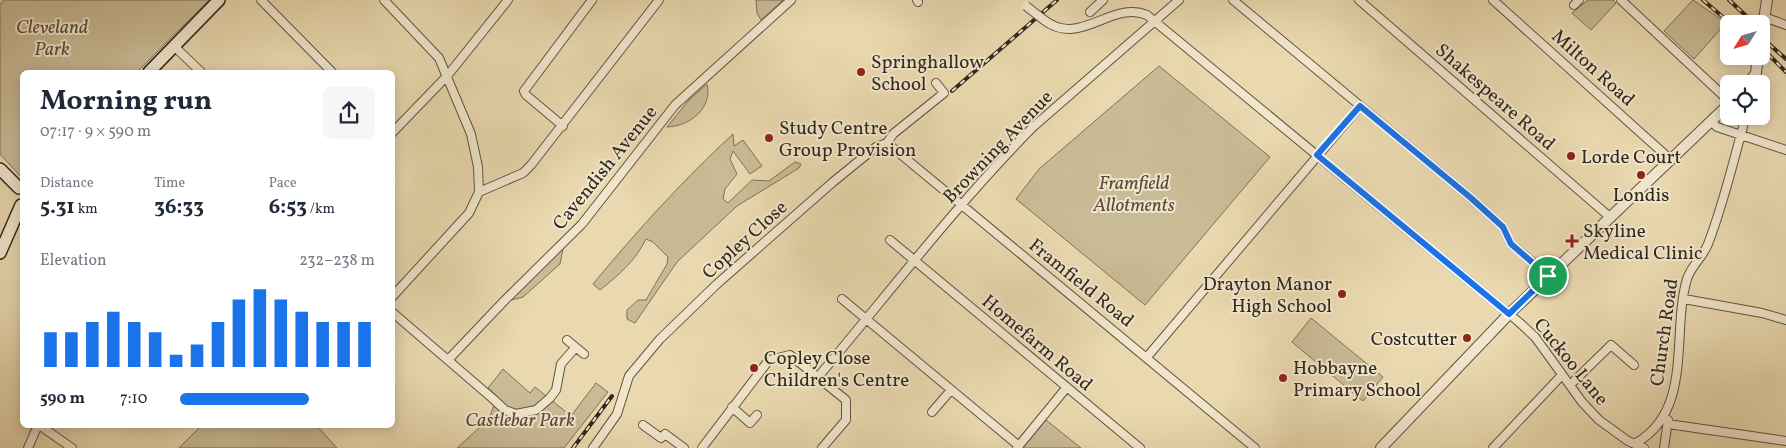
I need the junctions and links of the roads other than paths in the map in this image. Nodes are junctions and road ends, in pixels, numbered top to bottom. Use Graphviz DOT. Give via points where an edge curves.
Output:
graph roads {
  1 [pos="219,0"];
  2 [pos="261,0"];
  3 [pos="384,0"];
  4 [pos="508,0"];
  5 [pos="592,0"];
  6 [pos="659,0"];
  7 [pos="791,0"];
  8 [pos="1103,0"];
  9 [pos="1179,0"];
  10 [pos="1233,0"];
  11 [pos="1359,0"];
  12 [pos="1494,0"];
  13 [pos="1621,0"];
  14 [pos="1767,0"];
  15 [pos="1023,3"];
  16 [pos="1090,12"];
  17 [pos="1764,15"];
  18 [pos="1770,19"];
  19 [pos="1155,21"];
  20 [pos="1786,25"];
  21 [pos="174,47"];
  22 [pos="151,70"];
  23 [pos="199,70"];
  24 [pos="330,70"];
  25 [pos="448,75"];
  26 [pos="936,83"];
  27 [pos="1720,94"];
  28 [pos="1360,106"];
  29 [pos="1720,112"];
  30 [pos="1711,121"];
  31 [pos="1744,125"];
  32 [pos="563,126"];
  33 [pos="395,130"];
  34 [pos="1741,134"];
  35 [pos="887,143"];
  36 [pos="1786,150"];
  37 [pos="1317,155"];
  38 [pos="1671,160"];
  39 [pos="0,169"];
  40 [pos="20,187"];
  41 [pos="20,189"];
  42 [pos="478,192"];
  43 [pos="20,202"];
  44 [pos="962,206"];
  45 [pos="20,209"];
  46 [pos="1611,218"];
  47 [pos="890,240"];
  48 [pos="0,253"];
  49 [pos="914,260"];
  50 [pos="1548,276"];
  51 [pos="395,294"];
  52 [pos="842,299"];
  53 [pos="1684,300"];
  54 [pos="1509,314"];
  55 [pos="395,315"];
  56 [pos="866,319"];
  57 [pos="1786,320"];
  58 [pos="567,340"];
  59 [pos="575,348"];
  60 [pos="584,354"];
  61 [pos="1147,357"];
  62 [pos="448,360"];
  63 [pos="1634,365"];
  64 [pos="1562,375"];
  65 [pos="818,377"];
  66 [pos="1570,385"];
  67 [pos="1067,387"];
  68 [pos="952,390"];
  69 [pos="732,407"];
  70 [pos="932,412"];
  71 [pos="1666,414"];
  72 [pos="757,416"];
  73 [pos="1668,424"];
  74 [pos="643,425"];
  75 [pos="37,428"];
  76 [pos="42,428"];
  77 [pos="1786,441"];
  78 [pos="1636,443"];
  79 [pos="1018,447"];
  80 [pos="28,448"];
  81 [pos="72,448"];
  82 [pos="593,448"];
  83 [pos="684,448"];
  84 [pos="702,448"];
  85 [pos="822,448"];
  86 [pos="1140,448"];
  87 [pos="1255,448"];
  88 [pos="1381,448"];
  89 [pos="1493,448"];
  90 [pos="1644,448"];
  91 [pos="1664,448"];
  1 -- 21 [label="main road"];
  2 -- 24 [label="street"];
  3 -- 25 [label="street" via="439,58"];
  4 -- 25 [label="street"];
  5 -- 32 [label="street" via="524,91"];
  6 -- 32 [label="street"];
  7 -- 62 [label="street, Cavendish Avenue" via="675,105 582,224"];
  8 -- 16 [label="street"];
  9 -- 19 [label="street, Browning Avenue"];
  10 -- 28 [label="street"];
  11 -- 46 [label="street, Shakespeare Road"];
  12 -- 38 [label="street, Milton Road"];
  13 -- 27 [label="street"];
  14 -- 17 [label="street"];
  15 -- 19 [label="street, Cuckoo Lane, bridge" via="1057,27 1079,28 1128,9"];
  18 -- 20 [label="street"];
  19 -- 37 [label="street, Cuckoo Lane"];
  19 -- 44 [label="street, Browning Avenue" via="1033,127"];
  21 -- 22 [label="main road"];
  21 -- 23 [label="street"];
  25 -- 33 [label="street"];
  25 -- 42 [label="street" via="470,134 478,166"];
  26 -- 35 [label="street, Copley Close" via="944,93"];
  28 -- 37 [label="street"];
  28 -- 50 [label="street" via="1471,198 1503,227 1511,244"];
  29 -- 30 [label="street"];
  30 -- 34 [label="street" via="1717,127"];
  30 -- 38 [label="street"];
  31 -- 34 [label="street, Church Road"];
  32 -- 42 [label="street" via="523,173"];
  34 -- 36 [label="street"];
  34 -- 53 [label="street, Church Road" via="1708,245 1688,276"];
  35 -- 44 [label="street, Framfield Road"];
  35 -- 82 [label="street, Copley Close" via="876,147 833,182 660,339 628,376 617,414"];
  37 -- 54 [label="street, Cuckoo Lane"];
  37 -- 61 [label="street"];
  38 -- 46 [label="street"];
  39 -- 40 [label="main road"];
  41 -- 43 [label="main road" via="15,196"];
  42 -- 51 [label="street" via="470,213"];
  44 -- 49 [label="street, Browning Avenue"];
  44 -- 61 [label="street, Framfield Road"];
  45 -- 48 [label="main road"];
  46 -- 50 [label="street"];
  47 -- 49 [label="street"];
  49 -- 56 [label="street, Browning Avenue"];
  49 -- 67 [label="street, Homefarm Road"];
  50 -- 54 [label="street"];
  52 -- 56 [label="street"];
  53 -- 57 [label="street"];
  53 -- 71 [label="street, Church Road" via="1678,358"];
  54 -- 64 [label="street, Cuckoo Lane" via="1535,337"];
  54 -- 88 [label="street"];
  55 -- 62 [label="street"];
  56 -- 65 [label="street, Browning Avenue"];
  56 -- 68 [label="street"];
  58 -- 59 [label="street"];
  59 -- 60 [label="street"];
  59 -- 62 [label="street" via="561,364 558,383 550,398 528,413 516,414 505,410"];
  61 -- 87 [label="street, Framfield Road"];
  63 -- 66 [label="street" via="1611,345"];
  64 -- 66 [label="street, Cuckoo Lane"];
  64 -- 89 [label="street"];
  65 -- 69 [label="street" via="794,356 773,357"];
  65 -- 85 [label="street" via="846,400 846,420"];
  66 -- 78 [label="street, Cuckoo Lane" via="1599,420 1628,441"];
  67 -- 79 [label="street"];
  67 -- 86 [label="street, Homefarm Road"];
  68 -- 70 [label="street"];
  68 -- 79 [label="street"];
  69 -- 72 [label="street" via="750,423"];
  69 -- 84 [label="street"];
  71 -- 73 [label="street, Church Road"];
  71 -- 78 [label="street, Church Road"];
  73 -- 77 [label="street"];
  73 -- 91 [label="street, Church Road"];
  74 -- 83 [label="street" via="661,438 665,434"];
  75 -- 80 [label="street"];
  76 -- 81 [label="street"];
  78 -- 90 [label="street"];
}
